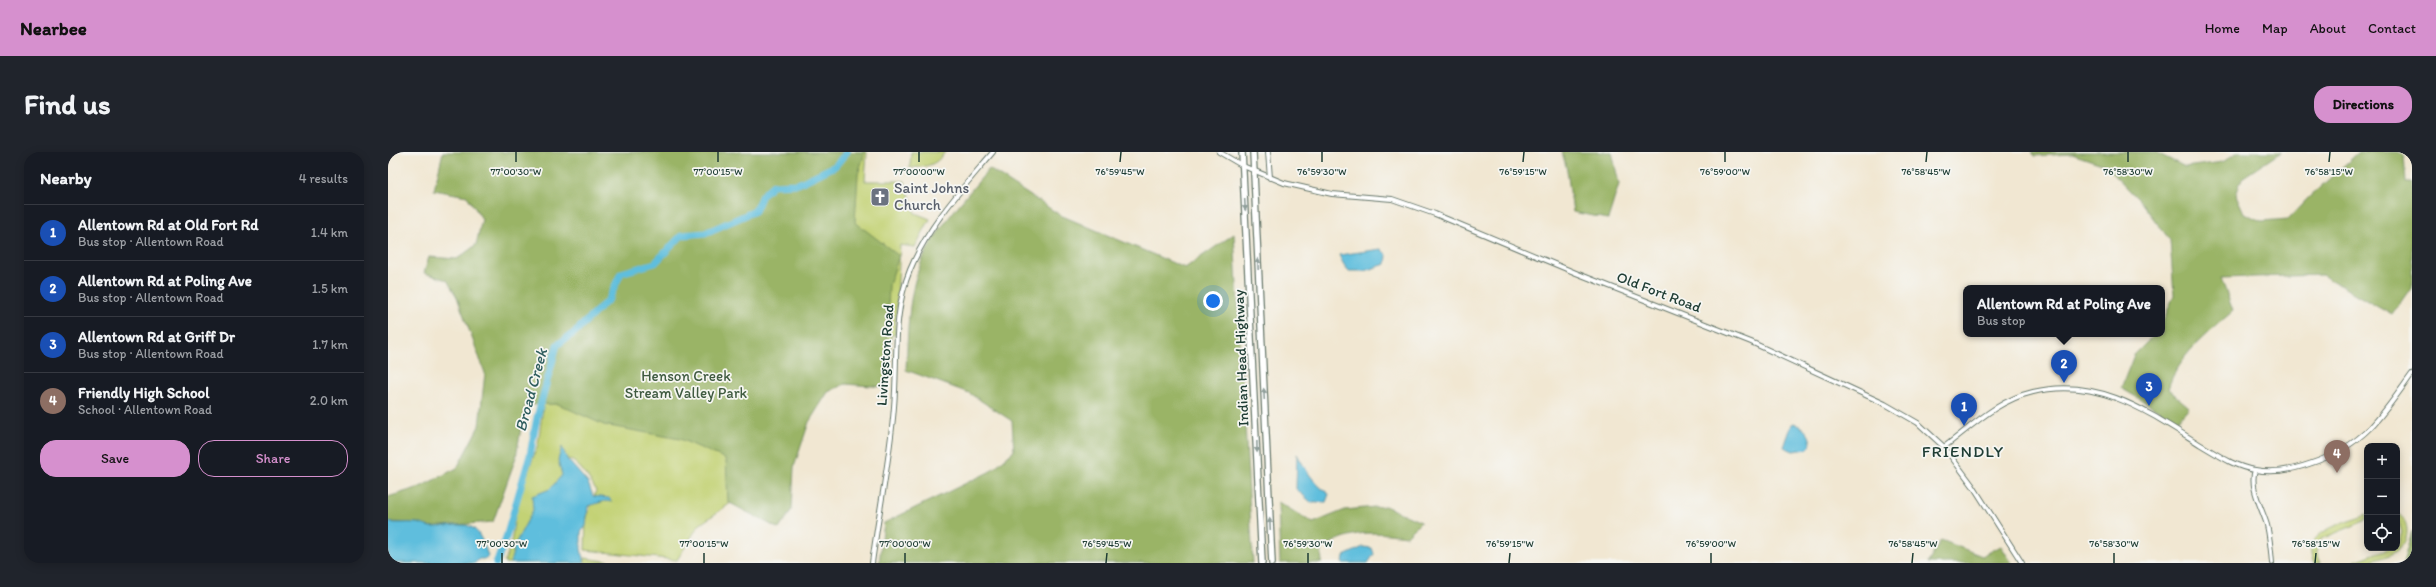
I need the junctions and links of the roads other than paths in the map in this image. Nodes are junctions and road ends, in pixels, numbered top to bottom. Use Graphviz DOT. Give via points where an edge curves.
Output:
graph roads {
  1 [pos="994,152"];
  2 [pos="1219,152"];
  3 [pos="1242,152"];
  4 [pos="1253,152"];
  5 [pos="1268,152"];
  6 [pos="1243,166"];
  7 [pos="1254,171"];
  8 [pos="1270,178"];
  9 [pos="2412,374"];
  10 [pos="1944,447"];
  11 [pos="2255,470"];
  12 [pos="872,563"];
  13 [pos="1262,563"];
  14 [pos="1272,563"];
  15 [pos="2022,563"];
  16 [pos="2272,563"];
  1 -- 12 [label="main road, Livingston Road" via="931,229 914,260 905,284 896,330 894,413"];
  2 -- 6 [label="main road, Old Fort Road"];
  3 -- 6 [label="highway, Indian Head Highway"];
  4 -- 7 [label="highway, Indian Head Highway"];
  5 -- 8 [label="main road"];
  6 -- 7 [label="main road, Old Fort Road"];
  6 -- 13 [label="highway, Indian Head Highway, one-way"];
  7 -- 8 [label="main road, Old Fort Road"];
  14 -- 7 [label="highway, Indian Head Highway, one-way"];
  8 -- 10 [label="main road, Old Fort Road" via="1332,194 1398,200 1435,214 1751,342 1900,412 1918,423"];
  9 -- 11 [label="main road" via="2371,427 2343,448 2300,467"];
  10 -- 11 [label="main road" via="1988,413 2015,398 2046,389 2081,388 2103,392 2131,403 2226,460"];
  10 -- 15 [label="main road, Old Fort Road" via="1973,486"];
  11 -- 16 [label="main road" via="2254,485 2267,525"];
}
